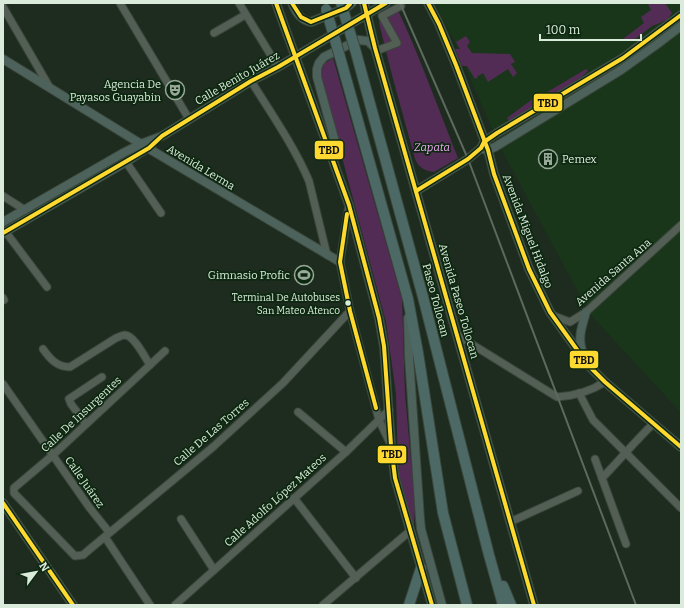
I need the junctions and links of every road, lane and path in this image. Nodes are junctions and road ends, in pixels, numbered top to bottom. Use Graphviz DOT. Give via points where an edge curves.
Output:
graph roads {
  1 [pos="121,3"];
  2 [pos="238,3"];
  3 [pos="276,3"];
  4 [pos="292,3"];
  5 [pos="341,3"];
  6 [pos="352,3"];
  7 [pos="364,3"];
  8 [pos="386,3"];
  9 [pos="428,3"];
  10 [pos="325,6"];
  11 [pos="401,6"];
  12 [pos="3,7"];
  13 [pos="366,14"];
  14 [pos="681,14"];
  15 [pos="245,15"];
  16 [pos="681,26"];
  17 [pos="214,33"];
  18 [pos="376,49"];
  19 [pos="296,56"];
  20 [pos="3,59"];
  21 [pos="278,67"];
  22 [pos="251,80"];
  23 [pos="50,88"];
  24 [pos="189,119"];
  25 [pos="162,136"];
  26 [pos="141,144"];
  27 [pos="484,147"];
  28 [pos="149,148"];
  29 [pos="126,162"];
  30 [pos="333,163"];
  31 [pos="416,191"];
  32 [pos="3,196"];
  33 [pos="349,204"];
  34 [pos="25,210"];
  35 [pos="161,213"];
  36 [pos="3,222"];
  37 [pos="681,225"];
  38 [pos="4,232"];
  39 [pos="327,255"];
  40 [pos="340,262"];
  41 [pos="47,287"];
  42 [pos="408,299"];
  43 [pos="350,311"];
  44 [pos="586,312"];
  45 [pos="554,316"];
  46 [pos="457,335"];
  47 [pos="43,349"];
  48 [pos="166,351"];
  49 [pos="588,365"];
  50 [pos="150,366"];
  51 [pos="102,377"];
  52 [pos="605,382"];
  53 [pos="3,384"];
  54 [pos="579,393"];
  55 [pos="389,410"];
  56 [pos="298,412"];
  57 [pos="379,420"];
  58 [pos="86,424"];
  59 [pos="653,424"];
  60 [pos="679,443"];
  61 [pos="391,445"];
  62 [pos="346,452"];
  63 [pos="627,453"];
  64 [pos="53,455"];
  65 [pos="595,459"];
  66 [pos="602,478"];
  67 [pos="578,491"];
  68 [pos="294,498"];
  69 [pos="3,503"];
  70 [pos="681,508"];
  71 [pos="181,519"];
  72 [pos="510,522"];
  73 [pos="410,531"];
  74 [pos="107,535"];
  75 [pos="626,544"];
  76 [pos="489,555"];
  77 [pos="75,556"];
  78 [pos="421,568"];
  79 [pos="214,570"];
  80 [pos="356,578"];
  81 [pos="74,605"];
  82 [pos="150,605"];
  83 [pos="175,605"];
  84 [pos="323,605"];
  85 [pos="409,605"];
  86 [pos="432,605"];
  87 [pos="442,605"];
  88 [pos="467,605"];
  89 [pos="503,605"];
  90 [pos="511,605"];
  91 [pos="534,605"];
  1 -- 24 [label="street"];
  2 -- 15 [label="street"];
  3 -- 19 [label="main road"];
  4 -- 6 [label="main road" via="300,17 311,22 346,8"];
  5 -- 76 [label="highway, Paseo Tollocan, bridge" via="423,297"];
  7 -- 13 [label="main road, Avenida Paseo Tollocan"];
  8 -- 13 [label="main road, Calle Benito Juárez"];
  9 -- 27 [label="main road, Avenida Miguel Hidalgo" via="440,24 456,65"];
  10 -- 42 [label="highway, bridge"];
  11 -- 18 [label="street" via="382,16 397,43"];
  12 -- 23 [label="street"];
  13 -- 18 [label="main road, Avenida Paseo Tollocan"];
  13 -- 19 [label="main road, Calle Benito Juárez"];
  14 -- 27 [label="main road" via="623,58"];
  15 -- 17 [label="street"];
  15 -- 21 [label="street"];
  16 -- 27 [label="main road" via="621,70 498,145"];
  18 -- 30 [label="main road" via="368,41 358,40 324,57 317,66 317,77 334,138"];
  18 -- 31 [label="main road, Avenida Paseo Tollocan"];
  19 -- 21 [label="main road, Calle Benito Juárez"];
  19 -- 30 [label="main road"];
  20 -- 23 [label="main road, Avenida Lerma"];
  21 -- 22 [label="main road, Calle Benito Juárez"];
  22 -- 24 [label="main road, Calle Benito Juárez"];
  22 -- 39 [label="street" via="309,181"];
  23 -- 26 [label="main road, Avenida Lerma"];
  24 -- 25 [label="main road, Calle Benito Juárez"];
  25 -- 26 [label="main road, Calle Benito Juárez"];
  25 -- 28 [label="main road, Calle Benito Juárez"];
  26 -- 28 [label="main road, Avenida Lerma"];
  26 -- 34 [label="main road, Calle Benito Juárez"];
  27 -- 31 [label="main road"];
  27 -- 45 [label="main road, Avenida Miguel Hidalgo" via="537,289"];
  28 -- 29 [label="main road, Calle Benito Juárez"];
  28 -- 39 [label="main road, Avenida Lerma"];
  29 -- 35 [label="street"];
  29 -- 38 [label="main road, Calle Benito Juárez"];
  30 -- 33 [label="main road"];
  31 -- 46 [label="main road, Avenida Paseo Tollocan"];
  32 -- 34 [label="street"];
  33 -- 40 [label="street"];
  33 -- 55 [label="main road" via="379,318"];
  34 -- 36 [label="main road, Calle Benito Juárez"];
  37 -- 44 [label="street, Avenida Santa Ana"];
  38 -- 41 [label="street"];
  39 -- 40 [label="main road, Avenida Lerma"];
  40 -- 43 [label="street"];
  42 -- 87 [label="main road" via="409,357 421,529"];
  42 -- 88 [label="highway" via="443,513"];
  43 -- 57 [label="street"];
  43 -- 74 [label="street, Calle De Las Torres" via="283,383"];
  44 -- 45 [label="street, Avenida Santa Ana" via="570,322"];
  44 -- 49 [label="main road" via="580,346"];
  45 -- 49 [label="main road, Avenida Miguel Hidalgo"];
  46 -- 54 [label="street" via="557,397"];
  46 -- 72 [label="main road, Avenida Paseo Tollocan"];
  47 -- 50 [label="street" via="52,361 63,367 70,367 120,336 127,335 137,345"];
  48 -- 50 [label="street, Calle De Insurgentes"];
  49 -- 52 [label="main road, Avenida Miguel Hidalgo"];
  50 -- 58 [label="street, Calle De Insurgentes"];
  51 -- 58 [label="street" via="69,399"];
  52 -- 54 [label="street"];
  52 -- 59 [label="main road, Avenida Miguel Hidalgo"];
  53 -- 64 [label="street, Calle Juárez"];
  54 -- 63 [label="street" via="593,420"];
  55 -- 57 [label="street, Calle Adolfo López Mateos"];
  55 -- 61 [label="main road"];
  56 -- 62 [label="street"];
  57 -- 61 [label="street"];
  57 -- 62 [label="street, Calle Adolfo López Mateos"];
  58 -- 64 [label="street, Calle De Insurgentes"];
  59 -- 60 [label="main road, Avenida Miguel Hidalgo"];
  59 -- 63 [label="street"];
  61 -- 73 [label="main road" via="395,478"];
  62 -- 68 [label="street, Calle Adolfo López Mateos"];
  63 -- 66 [label="street"];
  63 -- 70 [label="street"];
  64 -- 74 [label="street, Calle Juárez"];
  64 -- 77 [label="street, Calle De Insurgentes" via="13,490"];
  65 -- 66 [label="street"];
  66 -- 75 [label="street"];
  67 -- 72 [label="street"];
  68 -- 79 [label="street, Calle Adolfo López Mateos"];
  68 -- 80 [label="street"];
  69 -- 81 [label="main road"];
  71 -- 79 [label="street"];
  72 -- 91 [label="main road, Avenida Paseo Tollocan"];
  73 -- 78 [label="main road"];
  73 -- 80 [label="street"];
  74 -- 77 [label="street, Calle De Las Torres" via="83,555"];
  74 -- 82 [label="street, Calle Juárez"];
  76 -- 89 [label="highway, Paseo Tollocan"];
  76 -- 90 [label="highway"];
  78 -- 85 [label="highway"];
  78 -- 86 [label="main road"];
  79 -- 83 [label="street, Calle Adolfo López Mateos"];
  80 -- 84 [label="street"];
}
